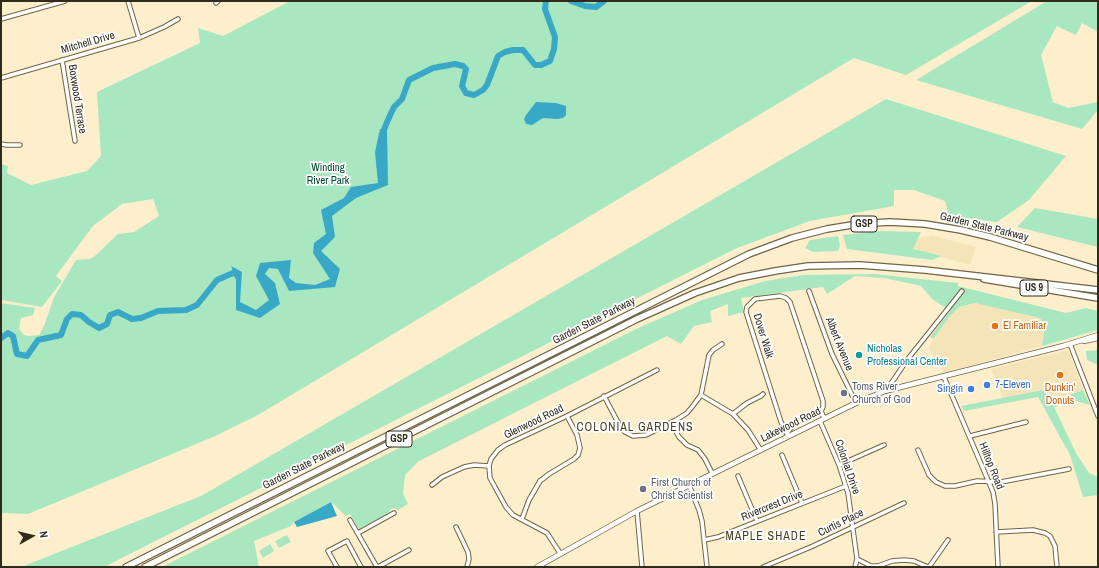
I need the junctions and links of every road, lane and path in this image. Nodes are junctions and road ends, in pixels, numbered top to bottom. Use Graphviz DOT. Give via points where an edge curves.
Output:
graph roads {
  1 [pos="65,1"];
  2 [pos="128,1"];
  3 [pos="1,19"];
  4 [pos="178,19"];
  5 [pos="139,38"];
  6 [pos="62,60"];
  7 [pos="1,78"];
  8 [pos="75,141"];
  9 [pos="1,144"];
  10 [pos="20,145"];
  11 [pos="1098,270"];
  12 [pos="970,275"];
  13 [pos="1098,290"];
  14 [pos="809,291"];
  15 [pos="962,291"];
  16 [pos="1098,298"];
  17 [pos="1098,334"];
  18 [pos="1098,340"];
  19 [pos="722,344"];
  20 [pos="1070,344"];
  21 [pos="657,370"];
  22 [pos="944,377"];
  23 [pos="885,392"];
  24 [pos="763,394"];
  25 [pos="701,395"];
  26 [pos="604,396"];
  27 [pos="856,403"];
  28 [pos="1095,407"];
  29 [pos="820,411"];
  30 [pos="1098,411"];
  31 [pos="733,414"];
  32 [pos="567,416"];
  33 [pos="1098,416"];
  34 [pos="822,420"];
  35 [pos="1026,422"];
  36 [pos="671,423"];
  37 [pos="787,434"];
  38 [pos="970,436"];
  39 [pos="884,445"];
  40 [pos="760,450"];
  41 [pos="918,450"];
  42 [pos="782,455"];
  43 [pos="839,465"];
  44 [pos="489,466"];
  45 [pos="1069,469"];
  46 [pos="712,473"];
  47 [pos="738,476"];
  48 [pos="989,481"];
  49 [pos="432,485"];
  50 [pos="689,485"];
  51 [pos="846,486"];
  52 [pos="802,503"];
  53 [pos="904,503"];
  54 [pos="637,511"];
  55 [pos="394,513"];
  56 [pos="350,520"];
  57 [pos="522,520"];
  58 [pos="757,521"];
  59 [pos="854,526"];
  60 [pos="456,527"];
  61 [pos="996,532"];
  62 [pos="358,533"];
  63 [pos="704,540"];
  64 [pos="948,540"];
  65 [pos="409,550"];
  66 [pos="560,554"];
  67 [pos="857,559"];
  68 [pos="771,566"];
  69 [pos="879,566"];
  70 [pos="126,567"];
  71 [pos="145,567"];
  72 [pos="337,567"];
  73 [pos="362,567"];
  74 [pos="376,567"];
  75 [pos="467,567"];
  76 [pos="538,567"];
  77 [pos="642,567"];
  78 [pos="707,567"];
  79 [pos="763,567"];
  80 [pos="855,567"];
  81 [pos="928,567"];
  82 [pos="998,567"];
  83 [pos="1057,567"];
  1 -- 3 [label="street"];
  2 -- 5 [label="street"];
  4 -- 5 [label="street, Mitchell Drive"];
  5 -- 6 [label="street, Mitchell Drive"];
  6 -- 7 [label="street, Mitchell Drive"];
  6 -- 8 [label="street, Boxwood Terrace"];
  9 -- 10 [label="street"];
  11 -- 70 [label="highway, Garden State Parkway / GSP" via="990,237 925,224 858,224 792,238 750,254"];
  12 -- 13 [label="highway, Garden State Parkway / GSP"];
  12 -- 16 [label="highway, US 9" via="991,281"];
  12 -- 71 [label="highway, Garden State Parkway / GSP" via="881,266 821,266 751,275 708,288 637,319"];
  14 -- 27 [label="street, Albert Avenue" via="832,354"];
  15 -- 23 [label="street"];
  17 -- 20 [label="main road, Lakewood Road"];
  18 -- 20 [label="main road, Lakewood Road"];
  19 -- 25 [label="street" via="709,355"];
  20 -- 22 [label="main road, Lakewood Road"];
  20 -- 28 [label="street"];
  21 -- 26 [label="street, Glenwood Road"];
  22 -- 23 [label="main road, Lakewood Road"];
  22 -- 38 [label="street, Hilltop Road"];
  23 -- 27 [label="main road, Lakewood Road"];
  24 -- 31 [label="street"];
  25 -- 31 [label="street"];
  25 -- 36 [label="street" via="687,413"];
  26 -- 32 [label="street, Glenwood Road"];
  26 -- 36 [label="street" via="621,428 629,435 646,435"];
  27 -- 34 [label="main road, Lakewood Road"];
  28 -- 30 [label="street"];
  28 -- 33 [label="street"];
  29 -- 34 [label="street"];
  29 -- 37 [label="street" via="795,423"];
  29 -- 37 [label="street, Dover Walk" via="823,401 790,302 780,296 755,299 747,307 746,312"];
  31 -- 40 [label="street" via="748,430"];
  32 -- 44 [label="street, Glenwood Road" via="502,448 494,455"];
  32 -- 57 [label="street" via="577,435 580,448 578,455 540,482 529,500"];
  34 -- 37 [label="main road, Lakewood Road"];
  34 -- 43 [label="street, Colonial Drive"];
  35 -- 38 [label="street"];
  36 -- 46 [label="street" via="687,445 698,450"];
  37 -- 40 [label="main road, Lakewood Road"];
  38 -- 48 [label="street, Hilltop Road"];
  39 -- 43 [label="street"];
  40 -- 46 [label="main road, Lakewood Road"];
  41 -- 48 [label="street" via="929,474 936,482 945,486"];
  42 -- 52 [label="street"];
  43 -- 51 [label="street, Colonial Drive"];
  44 -- 49 [label="street" via="464,467 442,477"];
  44 -- 57 [label="street" via="490,478 506,507"];
  45 -- 48 [label="street" via="1001,482"];
  46 -- 50 [label="main road, Lakewood Road"];
  47 -- 58 [label="street"];
  48 -- 61 [label="street, Hilltop Road" via="995,498"];
  50 -- 54 [label="main road, Lakewood Road"];
  50 -- 63 [label="street" via="701,515"];
  51 -- 52 [label="street, Rivercrest Drive"];
  51 -- 59 [label="street, Colonial Drive"];
  52 -- 58 [label="street, Rivercrest Drive"];
  53 -- 59 [label="street, Curtis Place"];
  54 -- 66 [label="main road, Lakewood Road"];
  54 -- 77 [label="street"];
  55 -- 62 [label="street"];
  56 -- 62 [label="street"];
  57 -- 66 [label="street" via="547,533"];
  58 -- 63 [label="street, Rivercrest Drive"];
  59 -- 67 [label="street, Colonial Drive"];
  59 -- 68 [label="street, Curtis Place"];
  60 -- 75 [label="street" via="468,552"];
  61 -- 82 [label="street, Hilltop Road"];
  61 -- 83 [label="street" via="1033,530 1045,533 1050,536 1055,546"];
  62 -- 74 [label="street"];
  63 -- 78 [label="street"];
  64 -- 81 [label="street"];
  65 -- 74 [label="street"];
  66 -- 76 [label="main road, Lakewood Road"];
  67 -- 69 [label="street" via="871,566"];
  67 -- 80 [label="street, Colonial Drive"];
  68 -- 79 [label="street, Curtis Place"];
  69 -- 81 [label="street" via="904,560"];
  72 -- 73 [label="street" via="328,551 347,541"];
}
